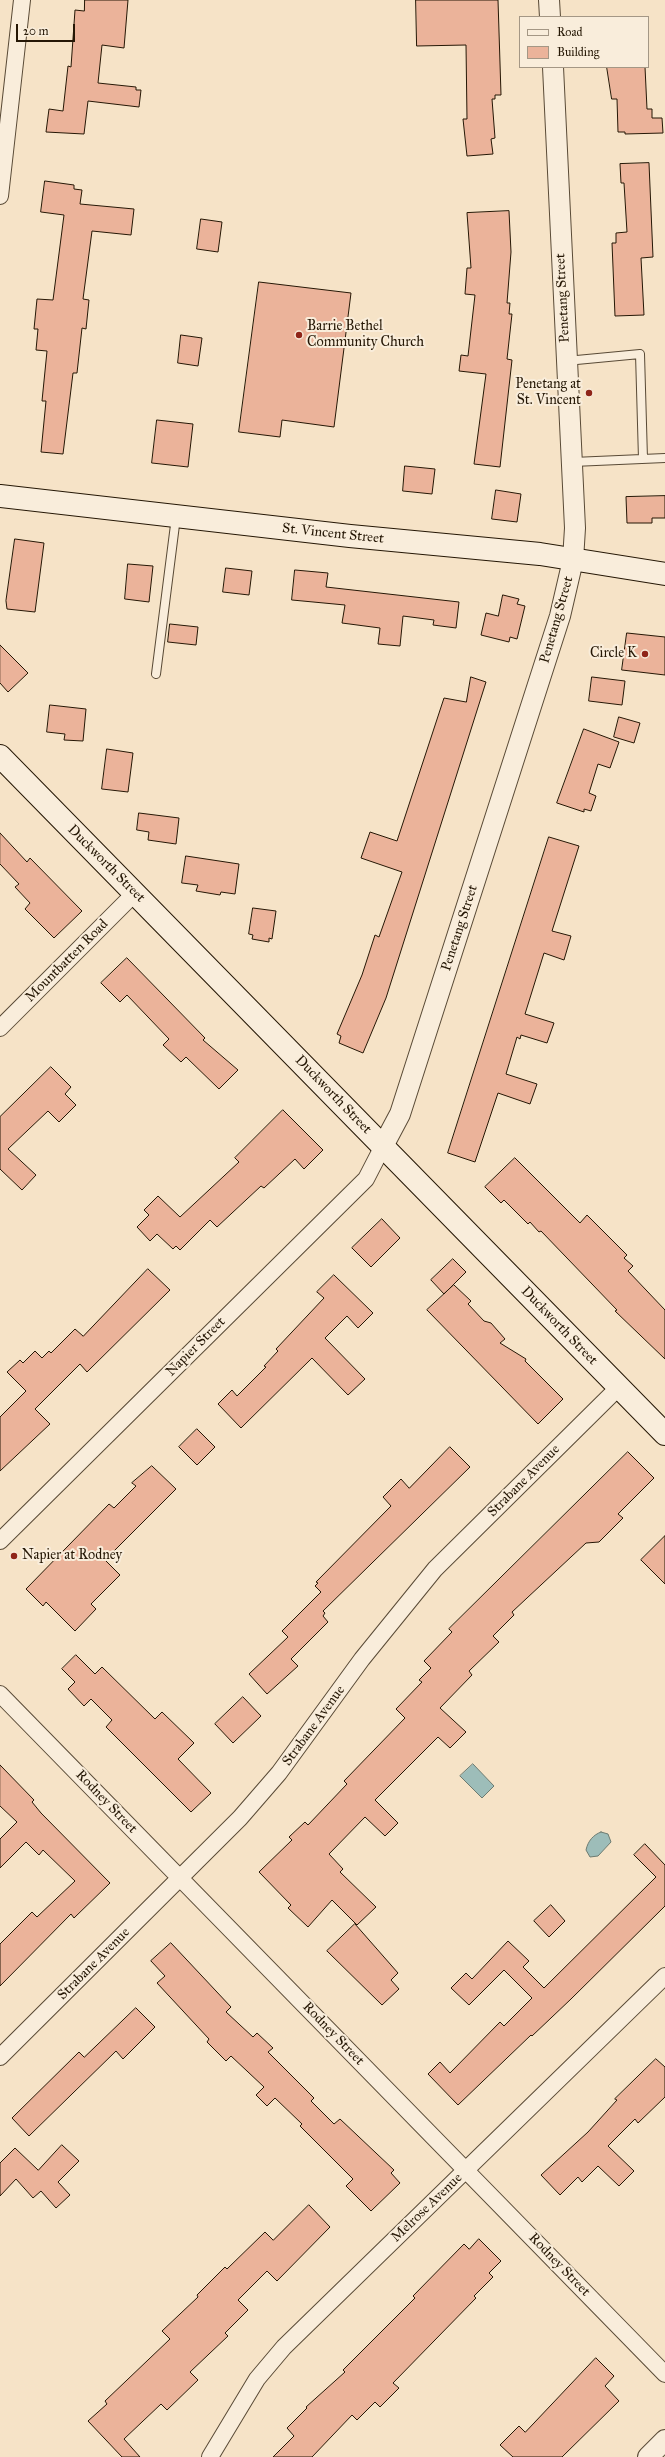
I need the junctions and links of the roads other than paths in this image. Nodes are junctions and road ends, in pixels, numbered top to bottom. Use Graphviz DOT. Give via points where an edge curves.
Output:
graph roads {
  1 [pos="22,0"];
  2 [pos="550,0"];
  3 [pos="550,16"];
  4 [pos="553,68"];
  5 [pos="0,196"];
  6 [pos="566,361"];
  7 [pos="665,458"];
  8 [pos="643,459"];
  9 [pos="572,462"];
  10 [pos="0,496"];
  11 [pos="176,516"];
  12 [pos="573,560"];
  13 [pos="665,574"];
  14 [pos="156,674"];
  15 [pos="0,756"];
  16 [pos="135,893"];
  17 [pos="0,1028"];
  18 [pos="383,1146"];
  19 [pos="619,1387"];
  20 [pos="665,1434"];
  21 [pos="0,1541"];
  22 [pos="0,1694"];
  23 [pos="180,1878"];
  24 [pos="665,1976"];
  25 [pos="0,2057"];
  26 [pos="466,2170"];
  27 [pos="665,2374"];
  28 [pos="665,2440"];
  29 [pos="210,2457"];
  30 [pos="648,2457"];
  1 -- 5 [label="street"];
  2 -- 3 [label="street"];
  4 -- 6 [label="street, Penetang Street"];
  6 -- 8 [label="lane" via="640,354"];
  6 -- 9 [label="street, Penetang Street"];
  7 -- 8 [label="lane"];
  8 -- 9 [label="lane"];
  9 -- 12 [label="street, Penetang Street" via="575,528"];
  10 -- 11 [label="main road, St. Vincent Street"];
  11 -- 12 [label="main road, St. Vincent Street" via="540,554"];
  11 -- 14 [label="lane"];
  12 -- 13 [label="main road, St. Vincent Street"];
  12 -- 18 [label="street, Penetang Street" via="560,616 400,1114"];
  15 -- 16 [label="main road, Duckworth Street"];
  16 -- 17 [label="street, Mountbatten Road"];
  16 -- 18 [label="main road, Duckworth Street"];
  18 -- 19 [label="main road, Duckworth Street"];
  18 -- 21 [label="street, Napier Street" via="366,1179"];
  19 -- 20 [label="main road, Duckworth Street"];
  19 -- 23 [label="street, Strabane Avenue" via="435,1569 362,1659 279,1773 240,1818"];
  22 -- 23 [label="street, Rodney Street"];
  23 -- 25 [label="street, Strabane Avenue"];
  23 -- 26 [label="street, Rodney Street"];
  24 -- 26 [label="street, Melrose Avenue"];
  26 -- 27 [label="street, Rodney Street"];
  26 -- 29 [label="street, Melrose Avenue" via="269,2364 257,2379"];
  28 -- 30 [label="street"];
}
